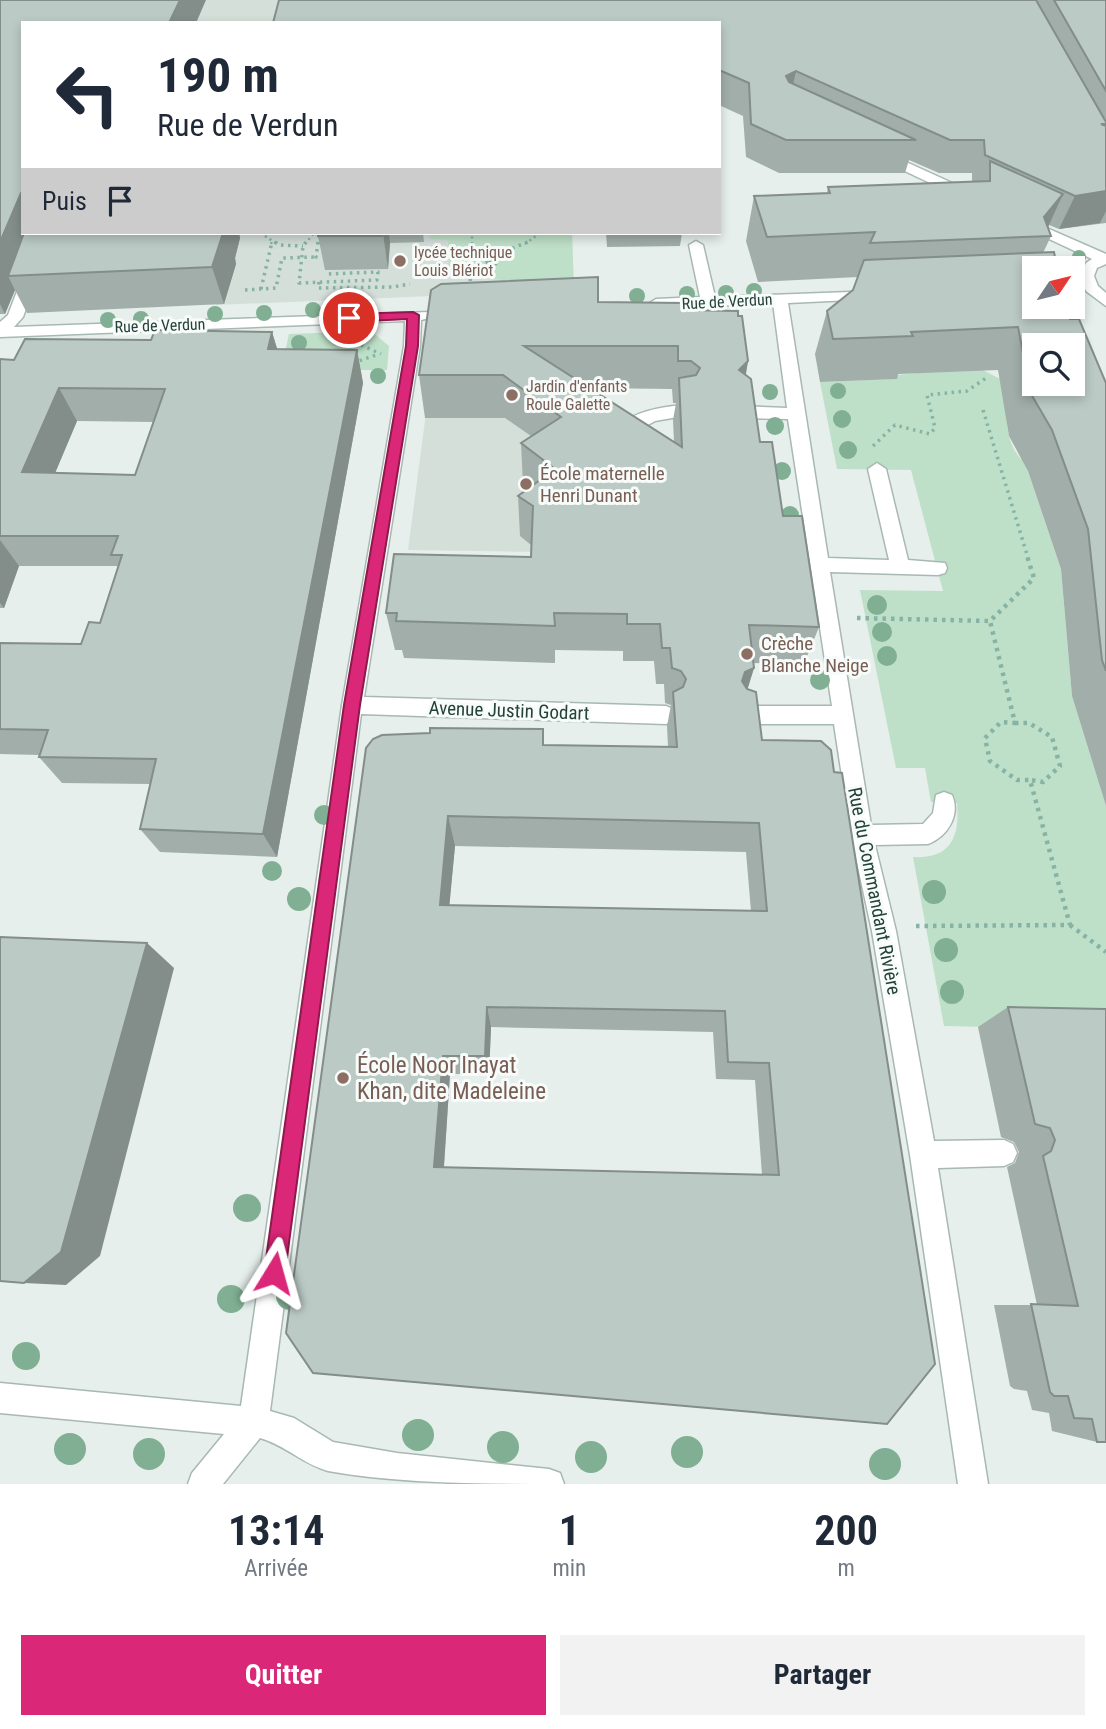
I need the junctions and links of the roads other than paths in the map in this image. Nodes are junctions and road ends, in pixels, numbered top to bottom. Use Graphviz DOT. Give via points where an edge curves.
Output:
graph roads {
  1 [pos="864,146"];
  2 [pos="977,200"];
  3 [pos="1015,218"];
  4 [pos="45,235"];
  5 [pos="696,245"];
  6 [pos="1104,259"];
  7 [pos="1085,276"];
  8 [pos="1085,286"];
  9 [pos="883,294"];
  10 [pos="779,299"];
  11 [pos="1106,301"];
  12 [pos="709,302"];
  13 [pos="643,305"];
  14 [pos="471,313"];
  15 [pos="413,315"];
  16 [pos="0,331"];
  17 [pos="683,411"];
  18 [pos="741,412"];
  19 [pos="796,414"];
  20 [pos="619,435"];
  21 [pos="877,469"];
  22 [pos="820,565"];
  23 [pos="900,567"];
  24 [pos="937,568"];
  25 [pos="352,705"];
  26 [pos="666,715"];
  27 [pos="744,715"];
  28 [pos="843,715"];
  29 [pos="944,802"];
  30 [pos="862,835"];
  31 [pos="1004,1153"];
  32 [pos="923,1155"];
  33 [pos="0,1398"];
  34 [pos="254,1422"];
  35 [pos="202,1484"];
  36 [pos="549,1484"];
  37 [pos="973,1484"];
  1 -- 2 [label="street"];
  3 -- 6 [label="street"];
  4 -- 16 [label="street" via="16,317"];
  5 -- 12 [label="street"];
  6 -- 7 [label="street"];
  8 -- 11 [label="street"];
  9 -- 10 [label="street, Rue de Verdun"];
  10 -- 12 [label="street, Rue de Verdun"];
  10 -- 19 [label="street, Rue du Commandant Rivière"];
  12 -- 13 [label="street, Rue de Verdun"];
  14 -- 15 [label="street, Rue de Verdun"];
  15 -- 16 [label="street, Rue de Verdun"];
  15 -- 25 [label="street"];
  17 -- 20 [label="street" via="652,414"];
  18 -- 19 [label="street"];
  19 -- 22 [label="street, Rue du Commandant Rivière"];
  21 -- 23 [label="street"];
  22 -- 23 [label="street"];
  22 -- 28 [label="street, Rue du Commandant Rivière"];
  23 -- 24 [label="street"];
  25 -- 26 [label="street, Avenue Justin Godart"];
  25 -- 34 [label="street"];
  27 -- 28 [label="street"];
  28 -- 30 [label="street, Rue du Commandant Rivière"];
  29 -- 30 [label="street" via="944,816 928,834"];
  30 -- 32 [label="street, Rue du Commandant Rivière" via="884,931"];
  31 -- 32 [label="street"];
  32 -- 37 [label="street, Rue du Commandant Rivière"];
  33 -- 34 [label="street"];
  34 -- 35 [label="street"];
  34 -- 36 [label="street" via="283,1429 328,1456"];
}
